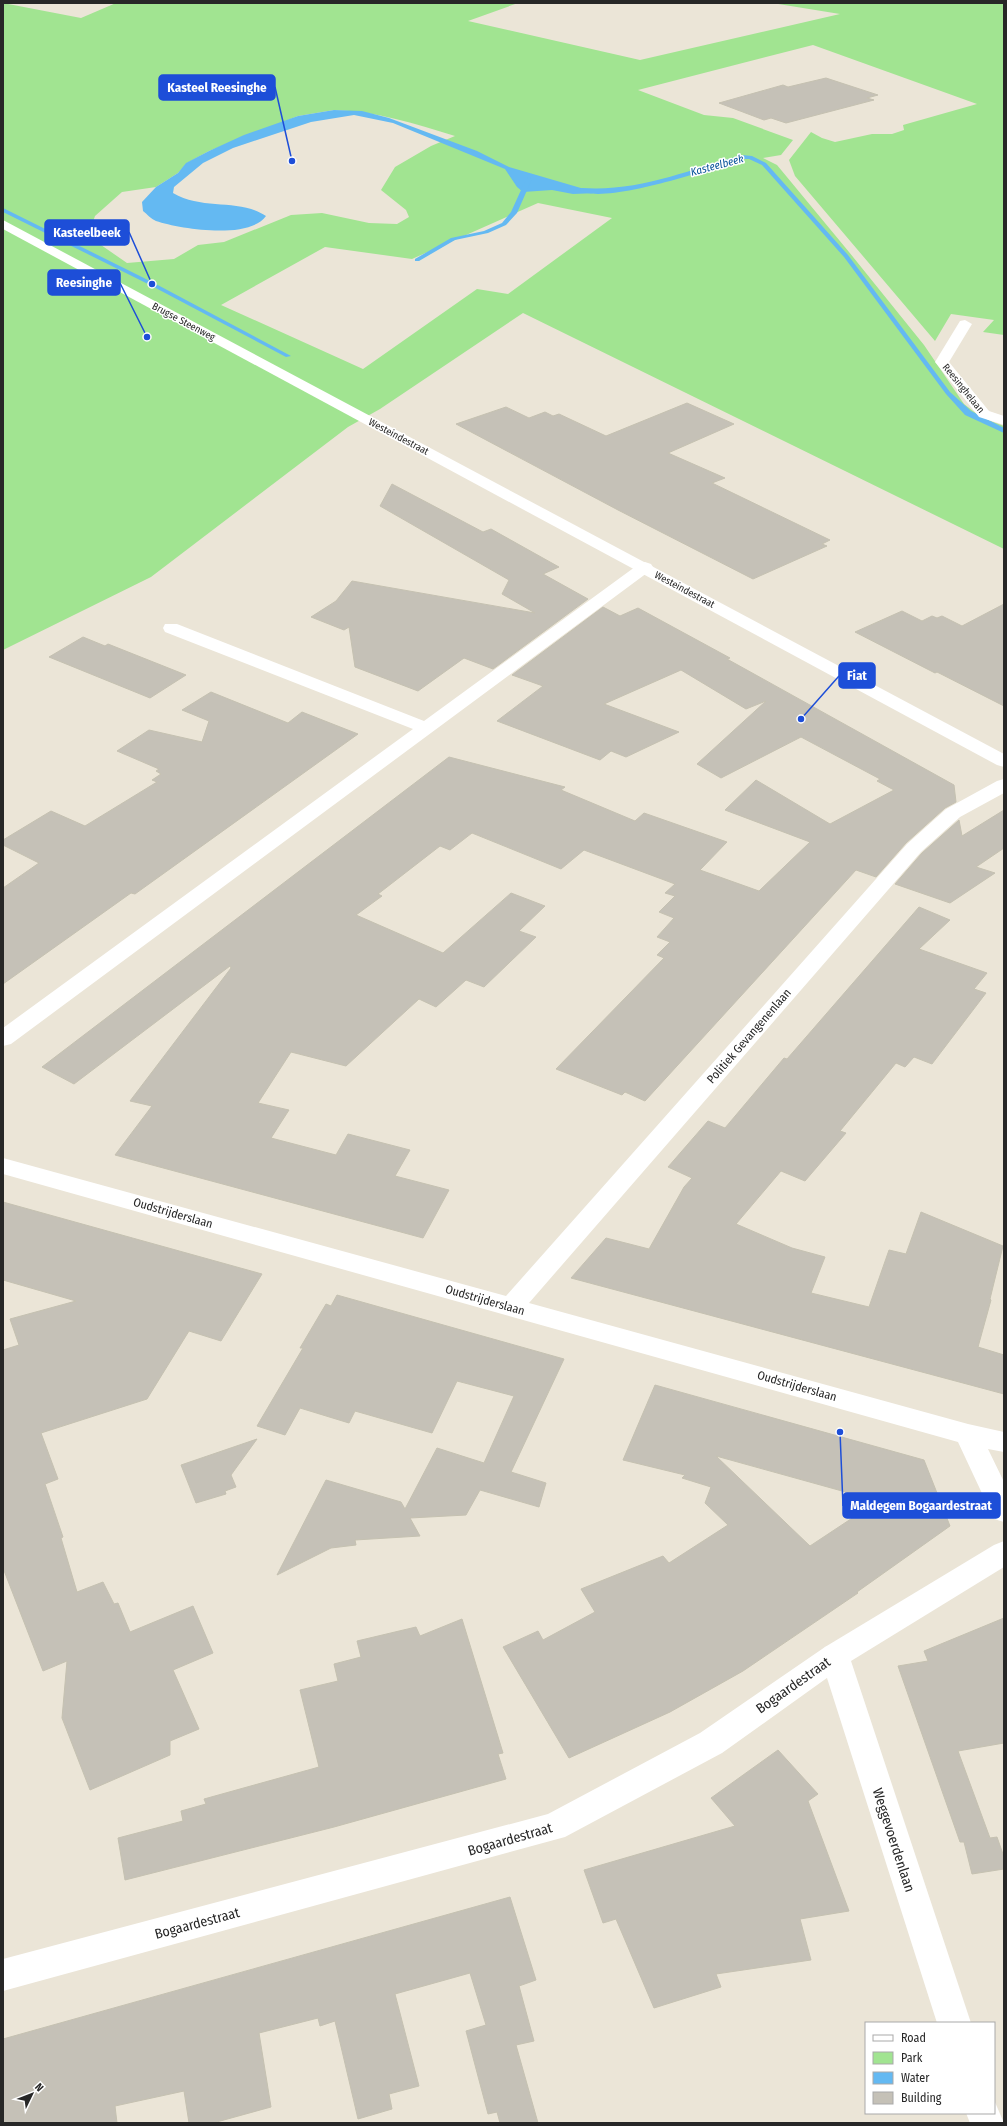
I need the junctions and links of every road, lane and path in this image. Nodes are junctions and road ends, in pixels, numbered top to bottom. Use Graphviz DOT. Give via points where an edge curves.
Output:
graph roads {
  1 [pos="3,224"];
  2 [pos="965,324"];
  3 [pos="366,418"];
  4 [pos="1004,421"];
  5 [pos="645,567"];
  6 [pos="170,628"];
  7 [pos="426,728"];
  8 [pos="1004,761"];
  9 [pos="1004,785"];
  10 [pos="3,1039"];
  11 [pos="3,1166"];
  12 [pos="511,1307"];
  13 [pos="968,1434"];
  14 [pos="1004,1442"];
  15 [pos="1004,1511"];
  16 [pos="1004,1553"];
  17 [pos="834,1656"];
  18 [pos="3,1975"];
  19 [pos="954,2022"];
  1 -- 3 [label="street, Brugse Steenweg"];
  2 -- 4 [label="street, Reesinghelaan" via="942,362 984,414"];
  3 -- 5 [label="street, Westeindestraat"];
  5 -- 7 [label="street"];
  5 -- 8 [label="street, Westeindestraat"];
  6 -- 7 [label="street"];
  7 -- 10 [label="street"];
  9 -- 12 [label="street, Politiek Gevangenenlaan" via="953,813 914,848"];
  11 -- 12 [label="street, Oudstrijderslaan"];
  12 -- 13 [label="street, Oudstrijderslaan"];
  13 -- 14 [label="street, Oudstrijderslaan"];
  13 -- 15 [label="street"];
  16 -- 17 [label="street, Bogaardestraat"];
  17 -- 18 [label="street, Bogaardestraat" via="711,1743 554,1827"];
  17 -- 19 [label="street, Weggevoerdenlaan"];
}
